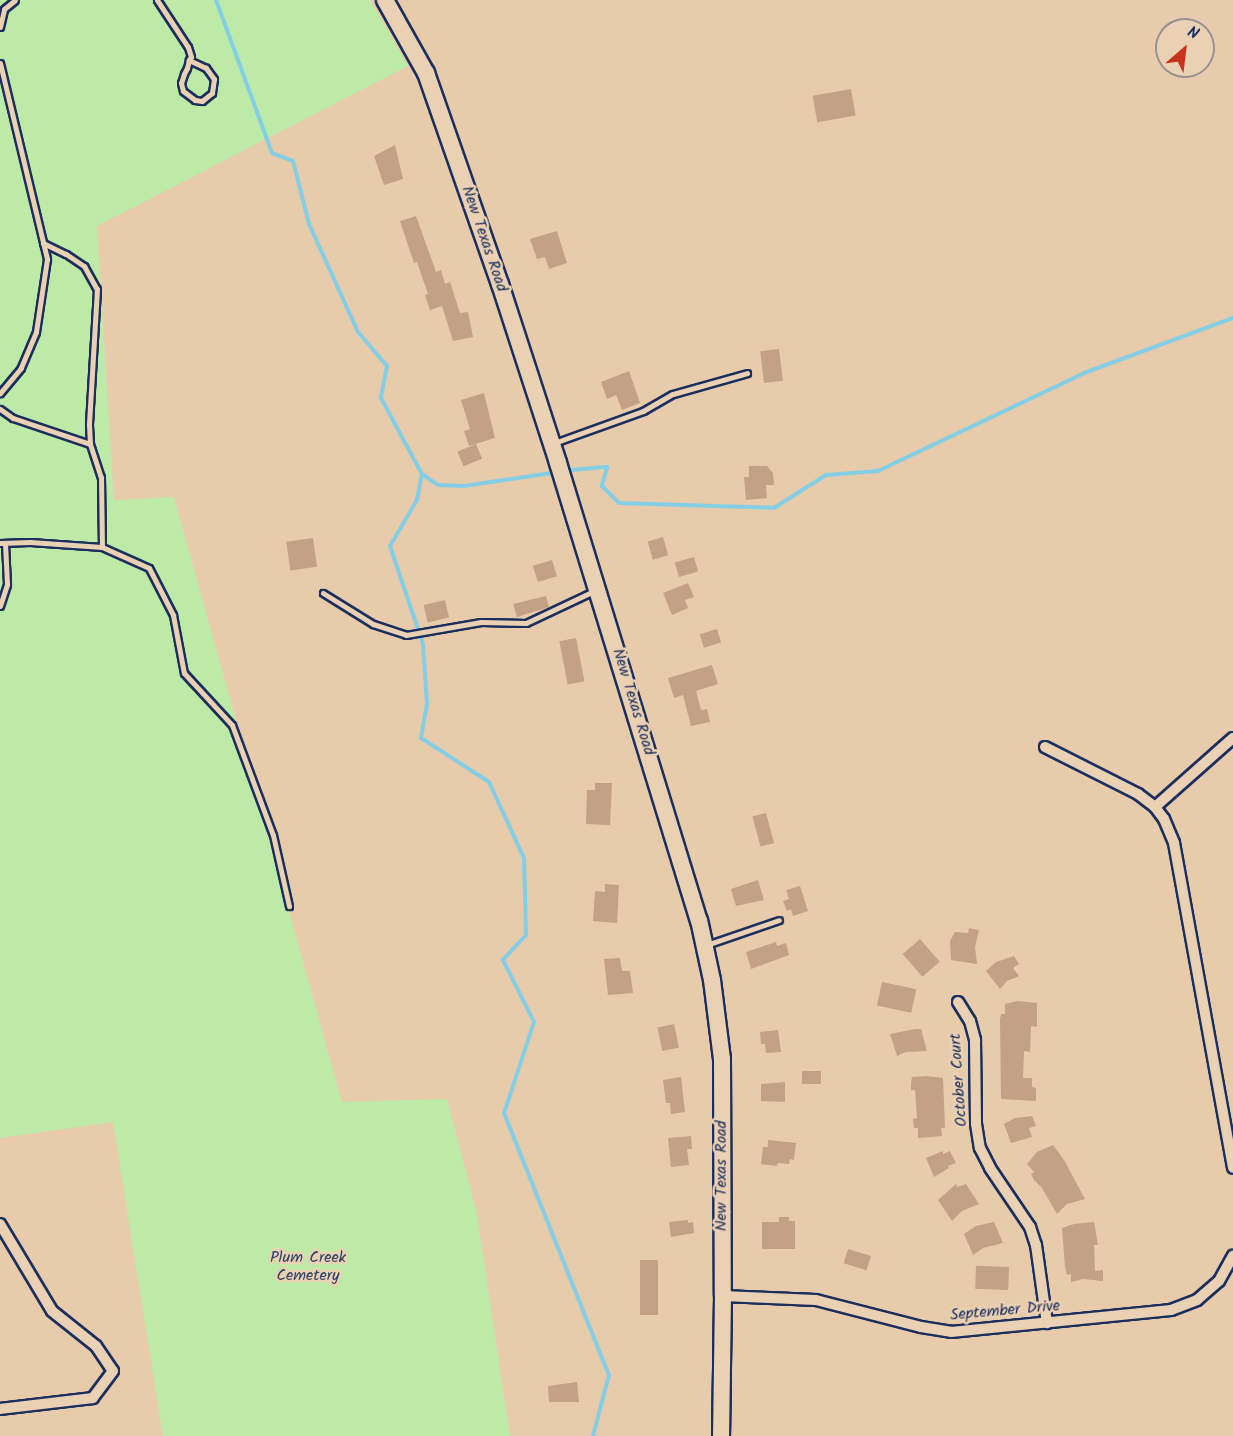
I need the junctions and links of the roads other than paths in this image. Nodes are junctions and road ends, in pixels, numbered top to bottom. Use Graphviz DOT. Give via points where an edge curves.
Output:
graph roads {
  1 [pos="15,0"];
  2 [pos="157,0"];
  3 [pos="385,0"];
  4 [pos="0,27"];
  5 [pos="189,60"];
  6 [pos="0,63"];
  7 [pos="43,243"];
  8 [pos="747,373"];
  9 [pos="0,393"];
  10 [pos="0,409"];
  11 [pos="90,444"];
  12 [pos="552,444"];
  13 [pos="2,543"];
  14 [pos="102,547"];
  15 [pos="598,589"];
  16 [pos="323,593"];
  17 [pos="0,606"];
  18 [pos="1233,738"];
  19 [pos="1045,747"];
  20 [pos="1155,807"];
  21 [pos="289,906"];
  22 [pos="779,920"];
  23 [pos="705,945"];
  24 [pos="958,1002"];
  25 [pos="1233,1168"];
  26 [pos="0,1224"];
  27 [pos="1233,1256"];
  28 [pos="723,1296"];
  29 [pos="1047,1323"];
  30 [pos="0,1409"];
  31 [pos="721,1436"];
  1 -- 4 [label="lane" via="4,9"];
  2 -- 5 [label="lane" via="188,47"];
  3 -- 12 [label="main road, New Texas Road" via="426,74"];
  5 -- 5 [label="lane" via="183,90 202,101 212,93 214,79 206,68"];
  6 -- 7 [label="lane"];
  7 -- 9 [label="lane" via="46,259 36,332 21,368"];
  7 -- 11 [label="lane" via="84,266 97,290"];
  8 -- 12 [label="lane" via="673,394 644,411"];
  10 -- 11 [label="lane" via="13,418"];
  11 -- 14 [label="lane" via="101,477"];
  12 -- 15 [label="main road, New Texas Road"];
  13 -- 14 [label="lane"];
  13 -- 17 [label="lane" via="7,584"];
  14 -- 21 [label="lane" via="149,568 173,615 184,674 232,725 273,835"];
  15 -- 16 [label="lane" via="526,623 481,622 406,635 374,624"];
  15 -- 23 [label="main road, New Texas Road"];
  18 -- 20 [label="street"];
  19 -- 20 [label="street" via="1138,794"];
  20 -- 25 [label="street" via="1174,843"];
  22 -- 23 [label="lane"];
  23 -- 28 [label="main road, New Texas Road" via="722,1059"];
  24 -- 29 [label="street, October Court" via="970,1021 975,1040 980,1148 1030,1227"];
  26 -- 30 [label="street" via="52,1311 96,1346 113,1371 93,1398"];
  27 -- 29 [label="street, September Drive" via="1219,1281 1197,1300 1171,1310"];
  28 -- 29 [label="street, September Drive" via="816,1300 951,1332"];
  28 -- 31 [label="main road, New Texas Road"];
}
